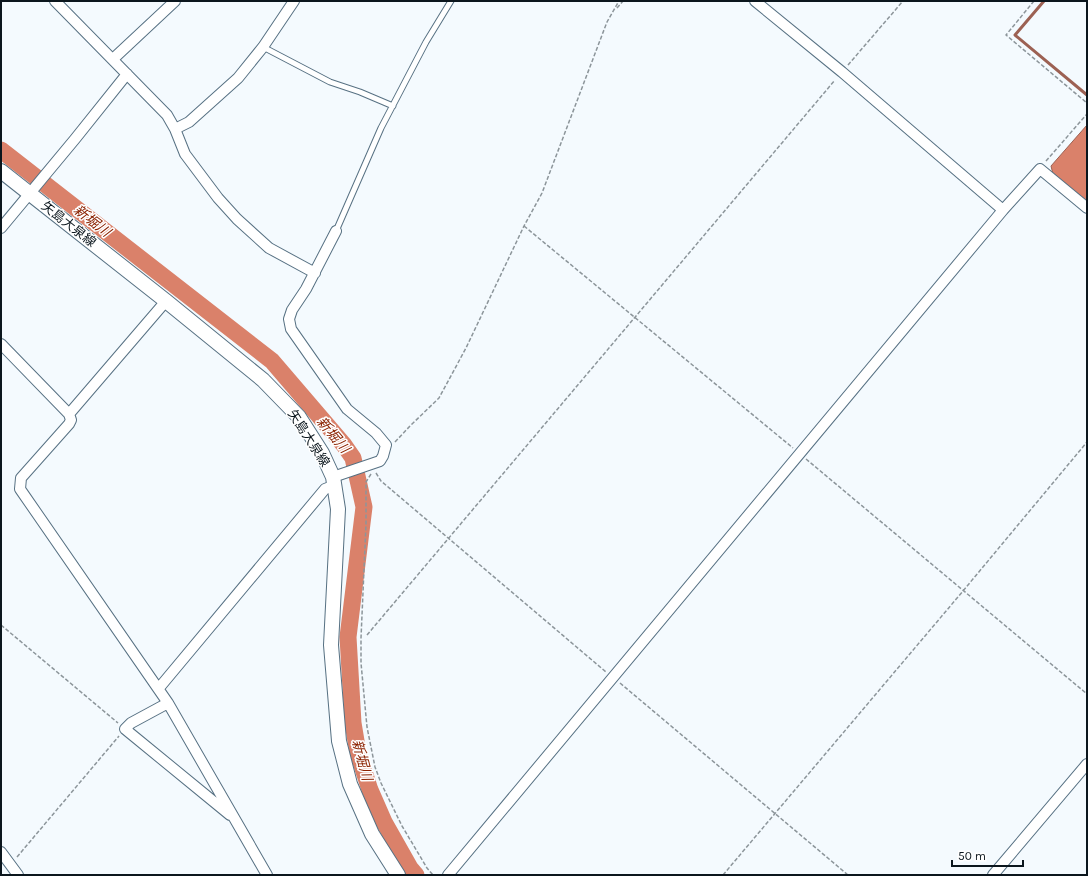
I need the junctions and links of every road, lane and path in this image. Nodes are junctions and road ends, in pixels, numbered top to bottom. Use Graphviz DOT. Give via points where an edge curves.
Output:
graph roads {
  1 [pos="55,1"];
  2 [pos="175,1"];
  3 [pos="294,1"];
  4 [pos="451,1"];
  5 [pos="619,1"];
  6 [pos="624,1"];
  7 [pos="755,1"];
  8 [pos="903,1"];
  9 [pos="1034,1"];
  10 [pos="615,10"];
  11 [pos="263,47"];
  12 [pos="113,59"];
  13 [pos="842,72"];
  14 [pos="127,74"];
  15 [pos="1087,103"];
  16 [pos="392,106"];
  17 [pos="1087,114"];
  18 [pos="175,129"];
  19 [pos="1040,169"];
  20 [pos="1,171"];
  21 [pos="31,191"];
  22 [pos="1087,208"];
  23 [pos="1003,210"];
  24 [pos="1,228"];
  25 [pos="336,230"];
  26 [pos="315,273"];
  27 [pos="166,301"];
  28 [pos="1,344"];
  29 [pos="70,414"];
  30 [pos="1087,442"];
  31 [pos="386,445"];
  32 [pos="373,469"];
  33 [pos="336,479"];
  34 [pos="1,625"];
  35 [pos="367,636"];
  36 [pos="159,688"];
  37 [pos="168,703"];
  38 [pos="126,729"];
  39 [pos="1087,764"];
  40 [pos="235,819"];
  41 [pos="1,852"];
  42 [pos="10,864"];
  43 [pos="263,872"];
  44 [pos="18,875"];
  45 [pos="398,875"];
  46 [pos="433,875"];
  47 [pos="448,875"];
  48 [pos="723,875"];
  49 [pos="993,875"];
  1 -- 12 [label="street"];
  2 -- 12 [label="street"];
  3 -- 11 [label="street"];
  4 -- 16 [label="lane"];
  5 -- 10 [label="path"];
  6 -- 10 [label="path"];
  7 -- 13 [label="street"];
  8 -- 13 [label="path"];
  9 -- 15 [label="path" via="1006,35"];
  10 -- 31 [label="path" via="607,22 544,188 466,348 439,398 391,446"];
  11 -- 16 [label="lane" via="330,82"];
  11 -- 18 [label="street" via="238,78 189,122"];
  12 -- 14 [label="street"];
  13 -- 23 [label="street"];
  13 -- 35 [label="path"];
  14 -- 18 [label="street" via="167,115"];
  14 -- 21 [label="street"];
  16 -- 25 [label="lane"];
  17 -- 19 [label="path"];
  18 -- 26 [label="street" via="185,154 236,219 269,248"];
  19 -- 22 [label="street"];
  19 -- 23 [label="street"];
  20 -- 21 [label="main road, 矢島大泉線"];
  21 -- 24 [label="street"];
  21 -- 27 [label="main road, 矢島大泉線"];
  23 -- 47 [label="street"];
  25 -- 26 [label="street"];
  26 -- 31 [label="street" via="292,310 289,319 292,329 347,409 376,433"];
  27 -- 29 [label="street"];
  27 -- 33 [label="main road, 矢島大泉線" via="263,380 299,417"];
  28 -- 29 [label="street"];
  29 -- 36 [label="street" via="69,424 21,478 20,489"];
  30 -- 48 [label="path"];
  31 -- 33 [label="street" via="380,461"];
  32 -- 46 [label="path" via="366,482 361,638 367,727 381,783 402,826"];
  33 -- 36 [label="street"];
  33 -- 45 [label="main road, 矢島大泉線" via="338,509 331,645 339,741 350,784 372,834"];
  34 -- 38 [label="path"];
  36 -- 37 [label="street"];
  37 -- 38 [label="street" via="131,723"];
  37 -- 40 [label="street"];
  38 -- 40 [label="street"];
  38 -- 42 [label="path"];
  39 -- 49 [label="street"];
  40 -- 43 [label="street"];
  41 -- 42 [label="street"];
  42 -- 44 [label="street"];
}
